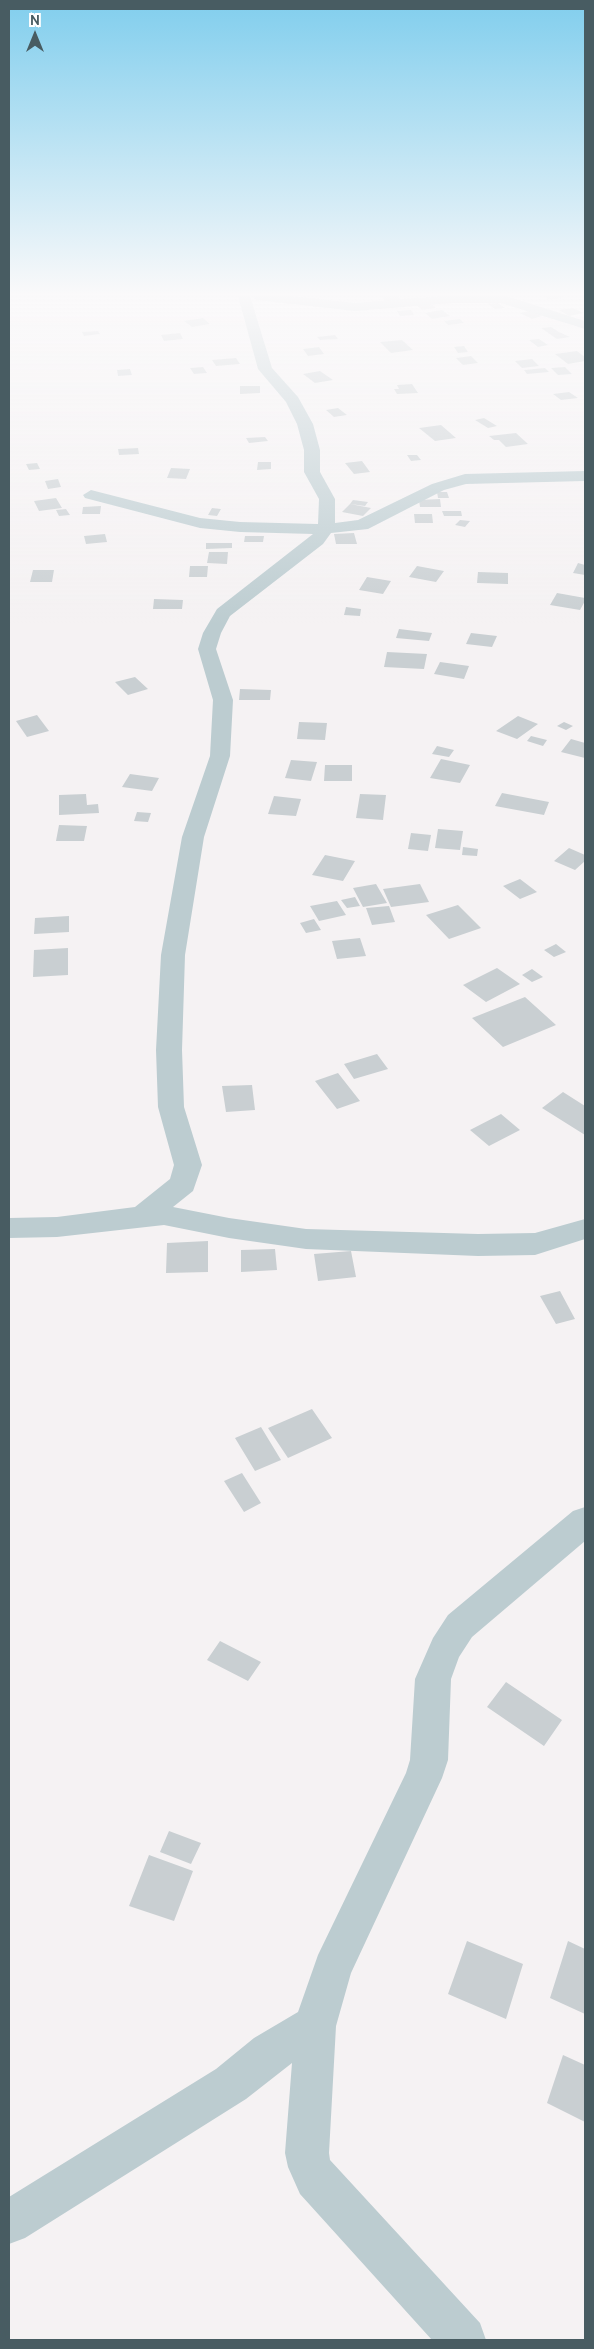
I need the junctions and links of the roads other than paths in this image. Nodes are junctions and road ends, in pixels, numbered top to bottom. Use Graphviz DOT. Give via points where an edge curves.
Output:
graph roads {
  1 [pos="296,406"];
  2 [pos="585,476"];
  3 [pos="91,495"];
  4 [pos="326,529"];
  5 [pos="143,1216"];
  6 [pos="9,1228"];
  7 [pos="585,1229"];
  8 [pos="585,1521"];
  9 [pos="315,2026"];
  10 [pos="9,2222"];
  11 [pos="463,2340"];
  1 -- 4 [label="street" via="312,450 312,472 327,499"];
  2 -- 4 [label="street" via="465,479 438,486 362,525"];
  3 -- 4 [label="street" via="200,523"];
  4 -- 5 [label="street" via="317,540 223,613 207,649 223,700 221,739 214,776 192,837 173,955 169,1050 171,1107 188,1165 183,1184"];
  5 -- 6 [label="street" via="57,1228"];
  5 -- 7 [label="street" via="164,1215 229,1228 353,1242 535,1244"];
  8 -- 9 [label="street" via="460,1626 446,1649 433,1679 429,1760 423,1778 332,1969"];
  9 -- 10 [label="street" via="270,2053 231,2084"];
  9 -- 11 [label="street" via="306,2153 310,2167 316,2178"];
}
